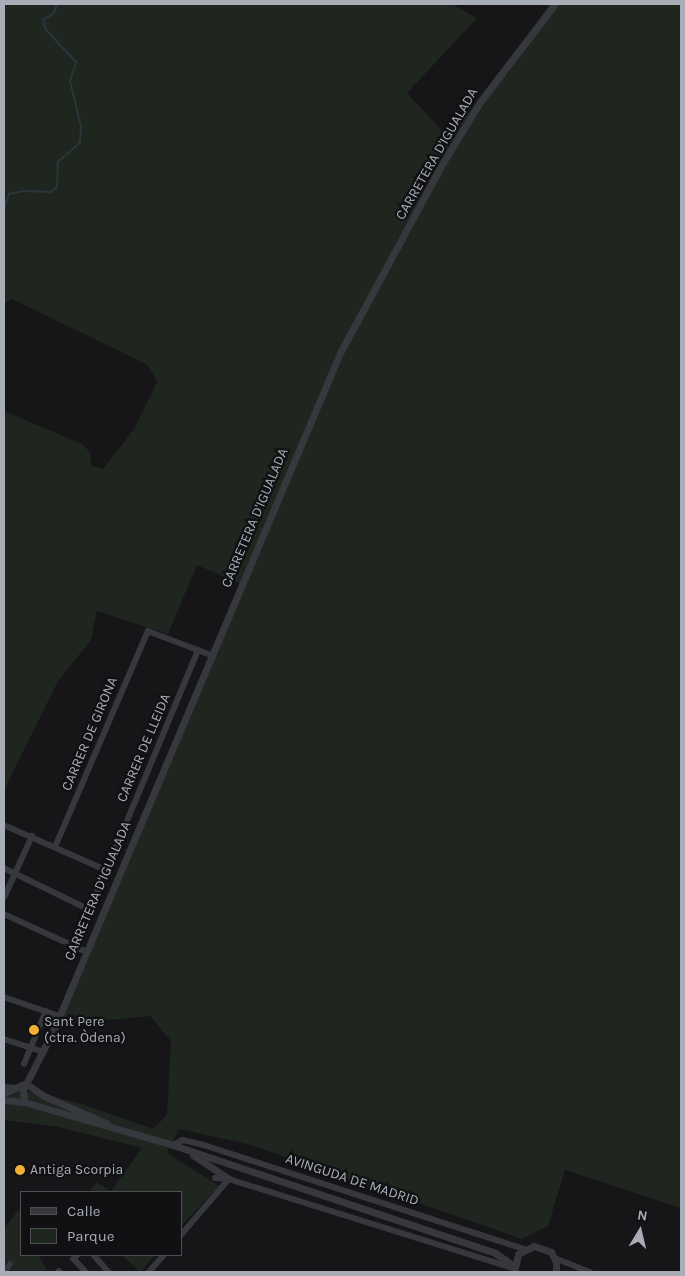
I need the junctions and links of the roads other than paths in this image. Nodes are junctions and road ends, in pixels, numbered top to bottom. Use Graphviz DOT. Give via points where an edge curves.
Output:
graph roads {
  1 [pos="555,4"];
  2 [pos="198,651"];
  3 [pos="212,655"];
  4 [pos="4,825"];
  5 [pos="32,836"];
  6 [pos="55,847"];
  7 [pos="4,868"];
  8 [pos="106,870"];
  9 [pos="15,873"];
  10 [pos="4,898"];
  11 [pos="4,914"];
  12 [pos="86,952"];
  13 [pos="4,997"];
  14 [pos="46,1011"];
  15 [pos="60,1016"];
  16 [pos="4,1040"];
  17 [pos="30,1048"];
  18 [pos="44,1052"];
  19 [pos="24,1064"];
  20 [pos="24,1086"];
  21 [pos="4,1087"];
  22 [pos="4,1093"];
  23 [pos="4,1100"];
  24 [pos="24,1102"];
  25 [pos="113,1127"];
  26 [pos="173,1145"];
  27 [pos="185,1149"];
  28 [pos="215,1178"];
  29 [pos="229,1179"];
  30 [pos="182,1234"];
  31 [pos="521,1251"];
  32 [pos="495,1253"];
  33 [pos="77,1256"];
  34 [pos="95,1256"];
  35 [pos="163,1256"];
  36 [pos="555,1258"];
  37 [pos="10,1264"];
  38 [pos="513,1269"];
  39 [pos="558,1271"];
  40 [pos="4,1272"];
  41 [pos="86,1272"];
  42 [pos="109,1272"];
  43 [pos="149,1272"];
  44 [pos="590,1272"];
  1 -- 3 [label="street, CARRETERA D'IGUALADA" via="480,102 444,161 340,353"];
  2 -- 3 [label="street"];
  2 -- 6 [label="street, CARRER DE GIRONA" via="148,631"];
  2 -- 8 [label="street, CARRER DE LLEIDA"];
  3 -- 12 [label="street, CARRETERA D'IGUALADA"];
  4 -- 5 [label="street"];
  5 -- 6 [label="street"];
  5 -- 9 [label="street"];
  6 -- 8 [label="street"];
  7 -- 9 [label="street"];
  8 -- 9 [label="street, CARRER DE LLEIDA" via="90,910"];
  9 -- 10 [label="street"];
  11 -- 12 [label="street"];
  12 -- 15 [label="street, CARRETERA D'IGUALADA"];
  13 -- 14 [label="street"];
  14 -- 15 [label="street"];
  14 -- 17 [label="street"];
  15 -- 18 [label="street, CARRETERA D'IGUALADA"];
  16 -- 17 [label="street"];
  17 -- 18 [label="street"];
  17 -- 19 [label="street"];
  18 -- 20 [label="street, CARRETERA D'IGUALADA"];
  20 -- 21 [label="street"];
  20 -- 22 [label="street"];
  20 -- 24 [label="street, CARRETERA D'IGUALADA"];
  20 -- 25 [label="street" via="95,1115"];
  23 -- 24 [label="street, AVINGUDA DE MADRID"];
  24 -- 25 [label="street, AVINGUDA DE MADRID"];
  25 -- 26 [label="street, AVINGUDA DE MADRID"];
  26 -- 27 [label="street, AVINGUDA DE MADRID"];
  26 -- 31 [label="street, AVINGUDA DE MADRID" via="183,1140 204,1145"];
  27 -- 29 [label="street"];
  27 -- 32 [label="street, AVINGUDA DE MADRID"];
  28 -- 29 [label="street"];
  29 -- 30 [label="street"];
  29 -- 38 [label="street"];
  31 -- 32 [label="street, AVINGUDA DE MADRID"];
  31 -- 36 [label="street" via="542,1247"];
  31 -- 38 [label="street"];
  32 -- 38 [label="street, AVINGUDA DE MADRID"];
  33 -- 41 [label="street" via="74,1259"];
  34 -- 42 [label="street"];
  35 -- 43 [label="street"];
  36 -- 39 [label="street"];
  36 -- 44 [label="street"];
  37 -- 40 [label="street"];
}
